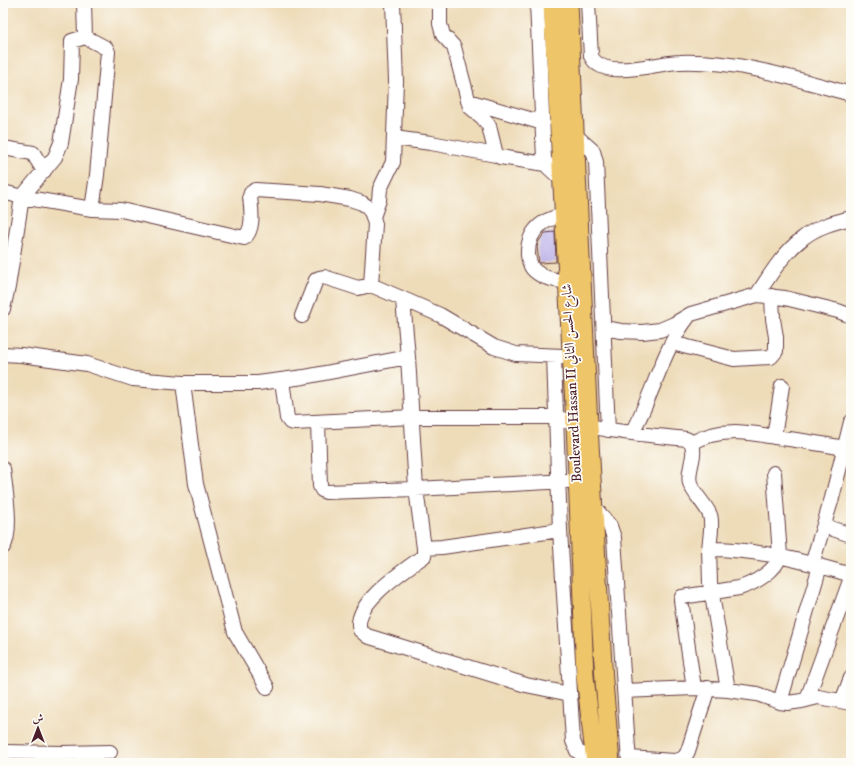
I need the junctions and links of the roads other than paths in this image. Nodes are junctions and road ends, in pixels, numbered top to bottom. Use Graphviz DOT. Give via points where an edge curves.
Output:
graph roads {
  1 [pos="84,3"];
  2 [pos="393,3"];
  3 [pos="440,3"];
  4 [pos="536,3"];
  5 [pos="552,3"];
  6 [pos="569,3"];
  7 [pos="588,3"];
  8 [pos="85,37"];
  9 [pos="851,94"];
  10 [pos="468,101"];
  11 [pos="542,123"];
  12 [pos="575,135"];
  13 [pos="394,138"];
  14 [pos="3,148"];
  15 [pos="496,155"];
  16 [pos="545,164"];
  17 [pos="44,171"];
  18 [pos="562,180"];
  19 [pos="3,192"];
  20 [pos="22,197"];
  21 [pos="92,209"];
  22 [pos="572,214"];
  23 [pos="373,217"];
  24 [pos="851,218"];
  25 [pos="8,261"];
  26 [pos="567,282"];
  27 [pos="371,286"];
  28 [pos="756,295"];
  29 [pos="772,296"];
  30 [pos="404,300"];
  31 [pos="3,309"];
  32 [pos="691,314"];
  33 [pos="302,316"];
  34 [pos="851,316"];
  35 [pos="604,328"];
  36 [pos="672,343"];
  37 [pos="3,354"];
  38 [pos="571,355"];
  39 [pos="554,356"];
  40 [pos="408,357"];
  41 [pos="282,380"];
  42 [pos="183,383"];
  43 [pos="782,386"];
  44 [pos="412,417"];
  45 [pos="555,417"];
  46 [pos="318,422"];
  47 [pos="851,422"];
  48 [pos="582,425"];
  49 [pos="608,430"];
  50 [pos="632,432"];
  51 [pos="774,437"];
  52 [pos="692,443"];
  53 [pos="845,448"];
  54 [pos="3,469"];
  55 [pos="774,473"];
  56 [pos="577,480"];
  57 [pos="558,482"];
  58 [pos="416,489"];
  59 [pos="595,508"];
  60 [pos="824,526"];
  61 [pos="560,530"];
  62 [pos="851,535"];
  63 [pos="3,547"];
  64 [pos="424,548"];
  65 [pos="709,549"];
  66 [pos="780,555"];
  67 [pos="816,565"];
  68 [pos="851,576"];
  69 [pos="712,592"];
  70 [pos="851,678"];
  71 [pos="267,687"];
  72 [pos="701,688"];
  73 [pos="728,690"];
  74 [pos="624,691"];
  75 [pos="570,694"];
  76 [pos="808,699"];
  77 [pos="780,702"];
  78 [pos="846,702"];
  79 [pos="3,752"];
  80 [pos="110,752"];
  81 [pos="629,761"];
  82 [pos="600,762"];
  83 [pos="676,762"];
  1 -- 8 [label="street"];
  2 -- 13 [label="street" via="396,81"];
  3 -- 10 [label="street" via="442,35 454,47"];
  4 -- 11 [label="street"];
  5 -- 18 [label="main road, Boulevard Hassan II شارع الحسن الثاني"];
  6 -- 12 [label="main road, Boulevard Hassan II شارع الحسن الثاني"];
  7 -- 9 [label="street" via="590,56 597,65 630,70 681,62 732,65"];
  8 -- 17 [label="street" via="72,41 71,79 61,143 55,157"];
  8 -- 21 [label="street" via="106,48 108,52"];
  10 -- 11 [label="street"];
  10 -- 15 [label="street" via="470,107 489,126"];
  11 -- 16 [label="street"];
  12 -- 22 [label="main road, Boulevard Hassan II شارع الحسن الثاني"];
  12 -- 35 [label="street" via="593,151 596,162"];
  13 -- 15 [label="street"];
  13 -- 23 [label="street" via="393,162 380,189"];
  14 -- 17 [label="street" via="33,153"];
  15 -- 16 [label="street" via="500,158"];
  16 -- 18 [label="street"];
  17 -- 20 [label="street"];
  18 -- 22 [label="main road, Boulevard Hassan II شارع الحسن الثاني"];
  19 -- 20 [label="street"];
  20 -- 21 [label="street"];
  20 -- 25 [label="street"];
  21 -- 23 [label="street" via="121,210 244,238 249,234 251,226 250,196 255,190 320,194 350,199 368,207"];
  22 -- 26 [label="main road, Boulevard Hassan II شارع الحسن الثاني"];
  22 -- 26 [label="street" via="549,220 535,229 529,241 528,254 529,263 536,272 550,279"];
  22 -- 48 [label="main road, Boulevard Hassan II شارع الحسن الثاني"];
  23 -- 27 [label="street" via="375,224"];
  24 -- 28 [label="street" via="822,227 803,237 780,261"];
  25 -- 31 [label="street"];
  26 -- 38 [label="main road, Boulevard Hassan II شارع الحسن الثاني"];
  27 -- 30 [label="street"];
  27 -- 33 [label="street" via="358,288 319,278"];
  28 -- 29 [label="street"];
  28 -- 32 [label="street"];
  29 -- 34 [label="street"];
  29 -- 36 [label="street" via="776,351 772,357 734,359"];
  30 -- 39 [label="street" via="440,315 494,347 516,354"];
  30 -- 40 [label="street"];
  32 -- 35 [label="street" via="660,330 642,332"];
  32 -- 36 [label="street"];
  35 -- 49 [label="street"];
  36 -- 50 [label="street"];
  37 -- 42 [label="street" via="87,364 133,379"];
  38 -- 39 [label="street"];
  38 -- 48 [label="main road, Boulevard Hassan II شارع الحسن الثاني"];
  39 -- 45 [label="street"];
  40 -- 41 [label="street"];
  40 -- 44 [label="street"];
  41 -- 42 [label="street" via="258,383"];
  41 -- 46 [label="street" via="287,418 290,422"];
  42 -- 71 [label="street" via="196,484 235,632"];
  43 -- 51 [label="street"];
  44 -- 45 [label="street"];
  44 -- 46 [label="street"];
  44 -- 58 [label="street"];
  45 -- 48 [label="street"];
  45 -- 57 [label="street"];
  46 -- 58 [label="street" via="322,490 326,492"];
  47 -- 53 [label="street"];
  48 -- 49 [label="street"];
  48 -- 56 [label="main road, Boulevard Hassan II شارع الحسن الثاني"];
  48 -- 59 [label="main road, Boulevard Hassan II شارع الحسن الثاني"];
  49 -- 50 [label="street"];
  50 -- 52 [label="street" via="686,439"];
  51 -- 52 [label="street" via="726,432 702,437"];
  51 -- 53 [label="street"];
  52 -- 65 [label="street" via="690,482 709,514"];
  53 -- 60 [label="street"];
  54 -- 63 [label="street" via="8,527 7,540"];
  55 -- 66 [label="street"];
  56 -- 57 [label="street"];
  56 -- 82 [label="main road, Boulevard Hassan II شارع الحسن الثاني" via="585,676"];
  57 -- 58 [label="street"];
  57 -- 61 [label="street"];
  58 -- 64 [label="street"];
  59 -- 74 [label="street" via="610,526 614,538"];
  59 -- 82 [label="main road, Boulevard Hassan II شارع الحسن الثاني" via="604,681"];
  60 -- 62 [label="street"];
  60 -- 67 [label="street"];
  61 -- 64 [label="street"];
  61 -- 75 [label="street"];
  64 -- 75 [label="street" via="424,556 387,582 369,601 359,620 360,630 367,636 526,685"];
  65 -- 66 [label="street"];
  65 -- 69 [label="street"];
  66 -- 67 [label="street"];
  66 -- 69 [label="street" via="775,566 747,585"];
  67 -- 68 [label="street"];
  67 -- 77 [label="street"];
  68 -- 76 [label="street"];
  69 -- 72 [label="street" via="685,595 681,600"];
  69 -- 73 [label="street"];
  70 -- 78 [label="street"];
  72 -- 73 [label="street"];
  72 -- 74 [label="street"];
  72 -- 83 [label="street" via="688,751 682,760"];
  73 -- 77 [label="street" via="756,694"];
  74 -- 81 [label="street"];
  75 -- 82 [label="street" via="574,745 581,754"];
  76 -- 77 [label="street" via="794,703"];
  76 -- 78 [label="street" via="818,697"];
  79 -- 80 [label="street"];
  81 -- 83 [label="street"];
}
